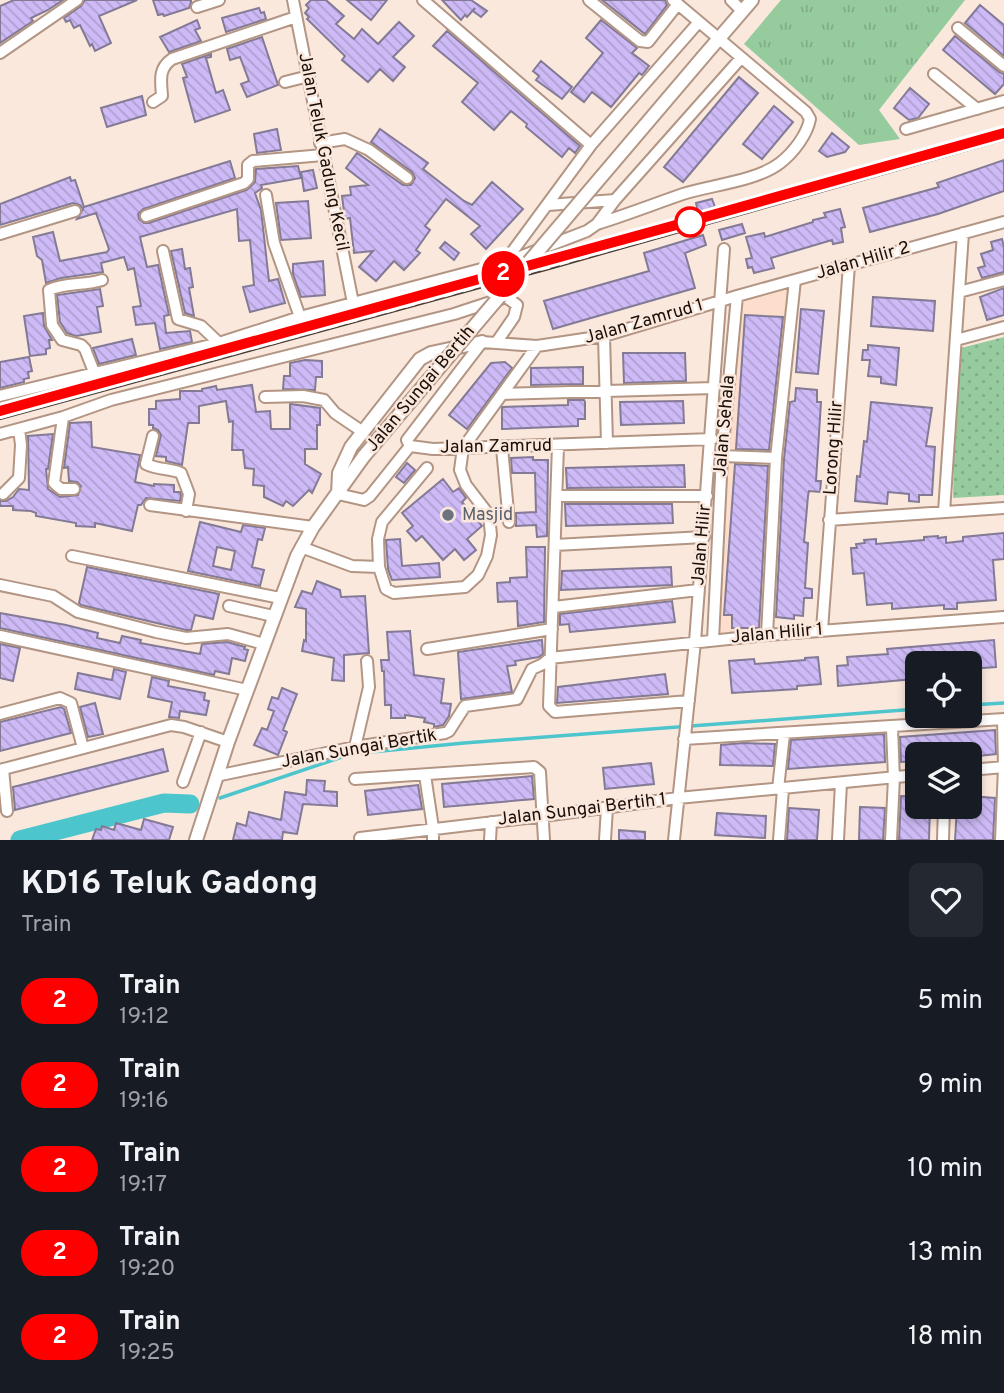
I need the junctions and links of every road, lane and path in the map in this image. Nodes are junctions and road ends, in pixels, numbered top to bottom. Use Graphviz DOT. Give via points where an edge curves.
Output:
graph roads {
  1 [pos="77,0"];
  2 [pos="219,0"];
  3 [pos="293,0"];
  4 [pos="423,0"];
  5 [pos="589,0"];
  6 [pos="731,0"];
  7 [pos="752,0"];
  8 [pos="675,2"];
  9 [pos="197,7"];
  10 [pos="743,11"];
  11 [pos="296,17"];
  12 [pos="698,23"];
  13 [pos="958,28"];
  14 [pos="719,39"];
  15 [pos="0,53"];
  16 [pos="741,58"];
  17 [pos="1004,66"];
  18 [pos="934,74"];
  19 [pos="309,75"];
  20 [pos="285,82"];
  21 [pos="1004,101"];
  22 [pos="153,102"];
  23 [pos="977,109"];
  24 [pos="906,129"];
  25 [pos="320,143"];
  26 [pos="592,145"];
  27 [pos="323,155"];
  28 [pos="407,178"];
  29 [pos="266,195"];
  30 [pos="615,200"];
  31 [pos="548,205"];
  32 [pos="75,211"];
  33 [pos="146,216"];
  34 [pos="1004,222"];
  35 [pos="597,224"];
  36 [pos="963,233"];
  37 [pos="0,234"];
  38 [pos="724,248"];
  39 [pos="163,251"];
  40 [pos="504,263"];
  41 [pos="849,265"];
  42 [pos="102,280"];
  43 [pos="794,280"];
  44 [pos="1004,280"];
  45 [pos="959,292"];
  46 [pos="737,296"];
  47 [pos="721,300"];
  48 [pos="353,303"];
  49 [pos="300,317"];
  50 [pos="1004,327"];
  51 [pos="604,336"];
  52 [pos="956,340"];
  53 [pos="482,342"];
  54 [pos="219,343"];
  55 [pos="496,343"];
  56 [pos="537,346"];
  57 [pos="94,372"];
  58 [pos="714,388"];
  59 [pos="605,390"];
  60 [pos="502,394"];
  61 [pos="0,397"];
  62 [pos="265,397"];
  63 [pos="63,417"];
  64 [pos="19,429"];
  65 [pos="363,432"];
  66 [pos="0,434"];
  67 [pos="153,436"];
  68 [pos="712,439"];
  69 [pos="607,443"];
  70 [pos="410,446"];
  71 [pos="558,446"];
  72 [pos="502,447"];
  73 [pos="463,448"];
  74 [pos="722,456"];
  75 [pos="776,458"];
  76 [pos="427,468"];
  77 [pos="74,489"];
  78 [pos="3,494"];
  79 [pos="338,494"];
  80 [pos="557,496"];
  81 [pos="707,496"];
  82 [pos="150,505"];
  83 [pos="1004,508"];
  84 [pos="186,511"];
  85 [pos="944,512"];
  86 [pos="829,520"];
  87 [pos="509,522"];
  88 [pos="313,527"];
  89 [pos="704,537"];
  90 [pos="555,545"];
  91 [pos="301,547"];
  92 [pos="72,556"];
  93 [pos="379,567"];
  94 [pos="0,585"];
  95 [pos="698,590"];
  96 [pos="280,597"];
  97 [pos="229,606"];
  98 [pos="554,607"];
  99 [pos="274,616"];
  100 [pos="1004,617"];
  101 [pos="552,629"];
  102 [pos="822,630"];
  103 [pos="767,635"];
  104 [pos="0,636"];
  105 [pos="713,640"];
  106 [pos="695,642"];
  107 [pos="264,644"];
  108 [pos="427,649"];
  109 [pos="550,658"];
  110 [pos="368,661"];
  111 [pos="247,690"];
  112 [pos="689,701"];
  113 [pos="0,714"];
  114 [pos="1003,719"];
  115 [pos="892,727"];
  116 [pos="201,732"];
  117 [pos="685,732"];
  118 [pos="784,734"];
  119 [pos="228,742"];
  120 [pos="355,747"];
  121 [pos="83,748"];
  122 [pos="1004,768"];
  123 [pos="982,769"];
  124 [pos="1,770"];
  125 [pos="425,775"];
  126 [pos="216,776"];
  127 [pos="905,777"];
  128 [pos="894,778"];
  129 [pos="355,779"];
  130 [pos="183,782"];
  131 [pos="841,783"];
  132 [pos="780,789"];
  133 [pos="678,798"];
  134 [pos="607,808"];
  135 [pos="7,811"];
  136 [pos="544,816"];
  137 [pos="944,819"];
  138 [pos="491,822"];
  139 [pos="1003,823"];
  140 [pos="433,834"];
  141 [pos="376,837"];
  142 [pos="360,838"];
  143 [pos="196,840"];
  144 [pos="490,840"];
  145 [pos="544,840"];
  146 [pos="605,840"];
  147 [pos="674,840"];
  148 [pos="779,840"];
  149 [pos="838,840"];
  150 [pos="891,840"];
  151 [pos="943,840"];
  152 [pos="1001,840"];
  1 -- 15 [label="street"];
  2 -- 9 [label="street"];
  3 -- 11 [label="street, Jalan Teluk Gadung Kecil"];
  4 -- 26 [label="street"];
  5 -- 8 [label="street" via="640,41 648,42"];
  6 -- 10 [label="street"];
  7 -- 10 [label="main road, Jalan Sungai Bertih"];
  8 -- 12 [label="street"];
  10 -- 14 [label="main road, Jalan Sungai Bertih"];
  11 -- 19 [label="street, Jalan Teluk Gadung Kecil"];
  11 -- 22 [label="street" via="172,59 162,70 161,97"];
  12 -- 14 [label="street"];
  12 -- 26 [label="street"];
  13 -- 17 [label="street"];
  14 -- 16 [label="street"];
  14 -- 79 [label="main road, Jalan Sungai Bertih, bridge" via="365,456"];
  16 -- 30 [label="street"];
  16 -- 35 [label="street" via="806,112 808,127 794,148 779,164 761,173"];
  18 -- 23 [label="street"];
  19 -- 20 [label="street"];
  19 -- 25 [label="street, Jalan Teluk Gadung Kecil"];
  21 -- 23 [label="street"];
  23 -- 24 [label="street"];
  25 -- 27 [label="street, Jalan Teluk Gadung Kecil"];
  25 -- 28 [label="street" via="345,139"];
  26 -- 31 [label="street"];
  27 -- 33 [label="street" via="253,161 244,183"];
  27 -- 48 [label="street, Jalan Teluk Gadung Kecil"];
  29 -- 49 [label="street" via="274,243"];
  30 -- 31 [label="street"];
  30 -- 35 [label="street"];
  31 -- 40 [label="street"];
  32 -- 37 [label="street"];
  34 -- 36 [label="street, Jalan Hilir 2"];
  35 -- 40 [label="street"];
  36 -- 41 [label="street, Jalan Hilir 2"];
  36 -- 45 [label="street"];
  38 -- 47 [label="street, Jalan Hilir"];
  39 -- 54 [label="street" via="178,319 201,326"];
  40 -- 48 [label="street"];
  41 -- 43 [label="street, Jalan Hilir 2"];
  41 -- 86 [label="street, Lorong Hilir"];
  42 -- 57 [label="street" via="49,290 52,325 62,340 85,349"];
  43 -- 46 [label="street, Jalan Hilir 2"];
  43 -- 75 [label="street"];
  44 -- 45 [label="street"];
  45 -- 52 [label="street"];
  46 -- 47 [label="street, Jalan Hilir 2"];
  46 -- 74 [label="street, Jalan Sehala"];
  47 -- 51 [label="street, Jalan Zamrud 1"];
  47 -- 58 [label="street, Jalan Hilir"];
  48 -- 49 [label="street"];
  49 -- 54 [label="street"];
  50 -- 52 [label="street"];
  51 -- 56 [label="street, Jalan Zamrud 1"];
  51 -- 59 [label="street"];
  52 -- 85 [label="street"];
  53 -- 55 [label="street, Jalan Zamrud 1"];
  53 -- 65 [label="main road" via="420,359"];
  53 -- 70 [label="street, Jalan Zamrud" via="409,434"];
  54 -- 57 [label="street"];
  55 -- 56 [label="street, Jalan Zamrud 1"];
  55 -- 63 [label="street" via="517,306 506,297 111,400"];
  56 -- 60 [label="street"];
  57 -- 61 [label="street"];
  58 -- 59 [label="street"];
  58 -- 68 [label="street, Jalan Hilir"];
  59 -- 60 [label="street"];
  59 -- 69 [label="street"];
  60 -- 73 [label="street"];
  62 -- 65 [label="street" via="324,400"];
  63 -- 64 [label="street"];
  63 -- 77 [label="street" via="54,483 61,489"];
  64 -- 66 [label="street"];
  64 -- 78 [label="street" via="19,478"];
  65 -- 79 [label="main road" via="343,463"];
  67 -- 84 [label="street" via="146,464 181,472 189,494"];
  68 -- 69 [label="street, Jalan Zamrud"];
  68 -- 81 [label="street, Jalan Hilir"];
  69 -- 71 [label="street, Jalan Zamrud"];
  70 -- 73 [label="street, Jalan Zamrud"];
  70 -- 79 [label="street" via="370,496 364,500"];
  71 -- 72 [label="street, Jalan Zamrud"];
  71 -- 80 [label="street"];
  72 -- 73 [label="street, Jalan Zamrud"];
  72 -- 87 [label="street"];
  73 -- 93 [label="street" via="460,470 489,515 491,535 478,575 465,587 394,593 384,586"];
  74 -- 75 [label="street"];
  74 -- 105 [label="street, Jalan Sehala"];
  75 -- 103 [label="street"];
  76 -- 93 [label="street" via="382,522"];
  79 -- 88 [label="main road, Jalan Sungai Bertih"];
  80 -- 81 [label="street"];
  80 -- 90 [label="street"];
  81 -- 89 [label="street, Jalan Hilir"];
  82 -- 84 [label="street"];
  83 -- 85 [label="street"];
  84 -- 88 [label="street"];
  85 -- 86 [label="street"];
  86 -- 102 [label="street, Lorong Hilir"];
  88 -- 91 [label="main road, Jalan Sungai Bertih"];
  89 -- 90 [label="street"];
  89 -- 95 [label="street, Jalan Hilir"];
  90 -- 98 [label="street"];
  91 -- 93 [label="street" via="352,566"];
  91 -- 96 [label="main road, Jalan Sungai Bertih"];
  92 -- 96 [label="street"];
  94 -- 107 [label="street" via="53,596 78,612 156,632 186,638 228,634"];
  95 -- 98 [label="street"];
  95 -- 106 [label="street, Jalan Hilir"];
  96 -- 99 [label="main road, Jalan Sungai Bertih"];
  97 -- 99 [label="street"];
  98 -- 101 [label="street"];
  99 -- 107 [label="main road, Jalan Sungai Bertih"];
  100 -- 102 [label="street, Jalan Hilir 1"];
  101 -- 108 [label="street"];
  101 -- 109 [label="street"];
  102 -- 103 [label="street, Jalan Hilir 1"];
  103 -- 105 [label="street, Jalan Hilir 1"];
  104 -- 111 [label="street"];
  105 -- 106 [label="street, Jalan Hilir 1"];
  106 -- 109 [label="street, Jalan Hilir 1"];
  106 -- 112 [label="street, Jalan Hilir"];
  107 -- 111 [label="main road, Jalan Sungai Bertih"];
  109 -- 112 [label="street" via="548,699 555,712"];
  109 -- 120 [label="street, Jalan Sungai Bertik" via="532,669 517,699 465,706 445,733"];
  110 -- 120 [label="street" via="369,687"];
  111 -- 119 [label="main road, Jalan Sungai Bertih"];
  112 -- 117 [label="street, Jalan Hilir"];
  113 -- 121 [label="street" via="60,698 71,703"];
  114 -- 115 [label="street"];
  114 -- 122 [label="street"];
  115 -- 118 [label="street"];
  115 -- 128 [label="street"];
  116 -- 119 [label="street"];
  116 -- 121 [label="street" via="171,725"];
  116 -- 130 [label="street"];
  117 -- 118 [label="street"];
  117 -- 133 [label="street, Jalan Hilir"];
  118 -- 132 [label="street"];
  119 -- 126 [label="main road, Jalan Sungai Bertih"];
  120 -- 126 [label="street, Jalan Sungai Bertik"];
  121 -- 124 [label="street"];
  122 -- 123 [label="street"];
  122 -- 139 [label="street"];
  124 -- 135 [label="street"];
  125 -- 129 [label="street"];
  125 -- 136 [label="street" via="534,767 541,776"];
  125 -- 140 [label="street"];
  126 -- 143 [label="main road, Jalan Sungai Bertih"];
  127 -- 128 [label="street, Jalan Sungai Bertih 1"];
  128 -- 131 [label="street, Jalan Sungai Bertih 1"];
  128 -- 150 [label="street"];
  131 -- 132 [label="street, Jalan Sungai Bertih 1"];
  131 -- 149 [label="street"];
  132 -- 133 [label="street, Jalan Sungai Bertih 1"];
  132 -- 148 [label="street"];
  133 -- 134 [label="street, Jalan Sungai Bertih 1"];
  133 -- 147 [label="street, Jalan Hilir"];
  134 -- 136 [label="street, Jalan Sungai Bertih 1"];
  134 -- 146 [label="street"];
  136 -- 138 [label="street, Jalan Sungai Bertih 1"];
  136 -- 145 [label="street"];
  137 -- 151 [label="street"];
  138 -- 140 [label="street, Jalan Sungai Bertih 1"];
  138 -- 144 [label="street"];
  139 -- 152 [label="street"];
  140 -- 141 [label="street, Jalan Sungai Bertih 1"];
  141 -- 142 [label="street, Jalan Sungai Bertih 1"];
}
